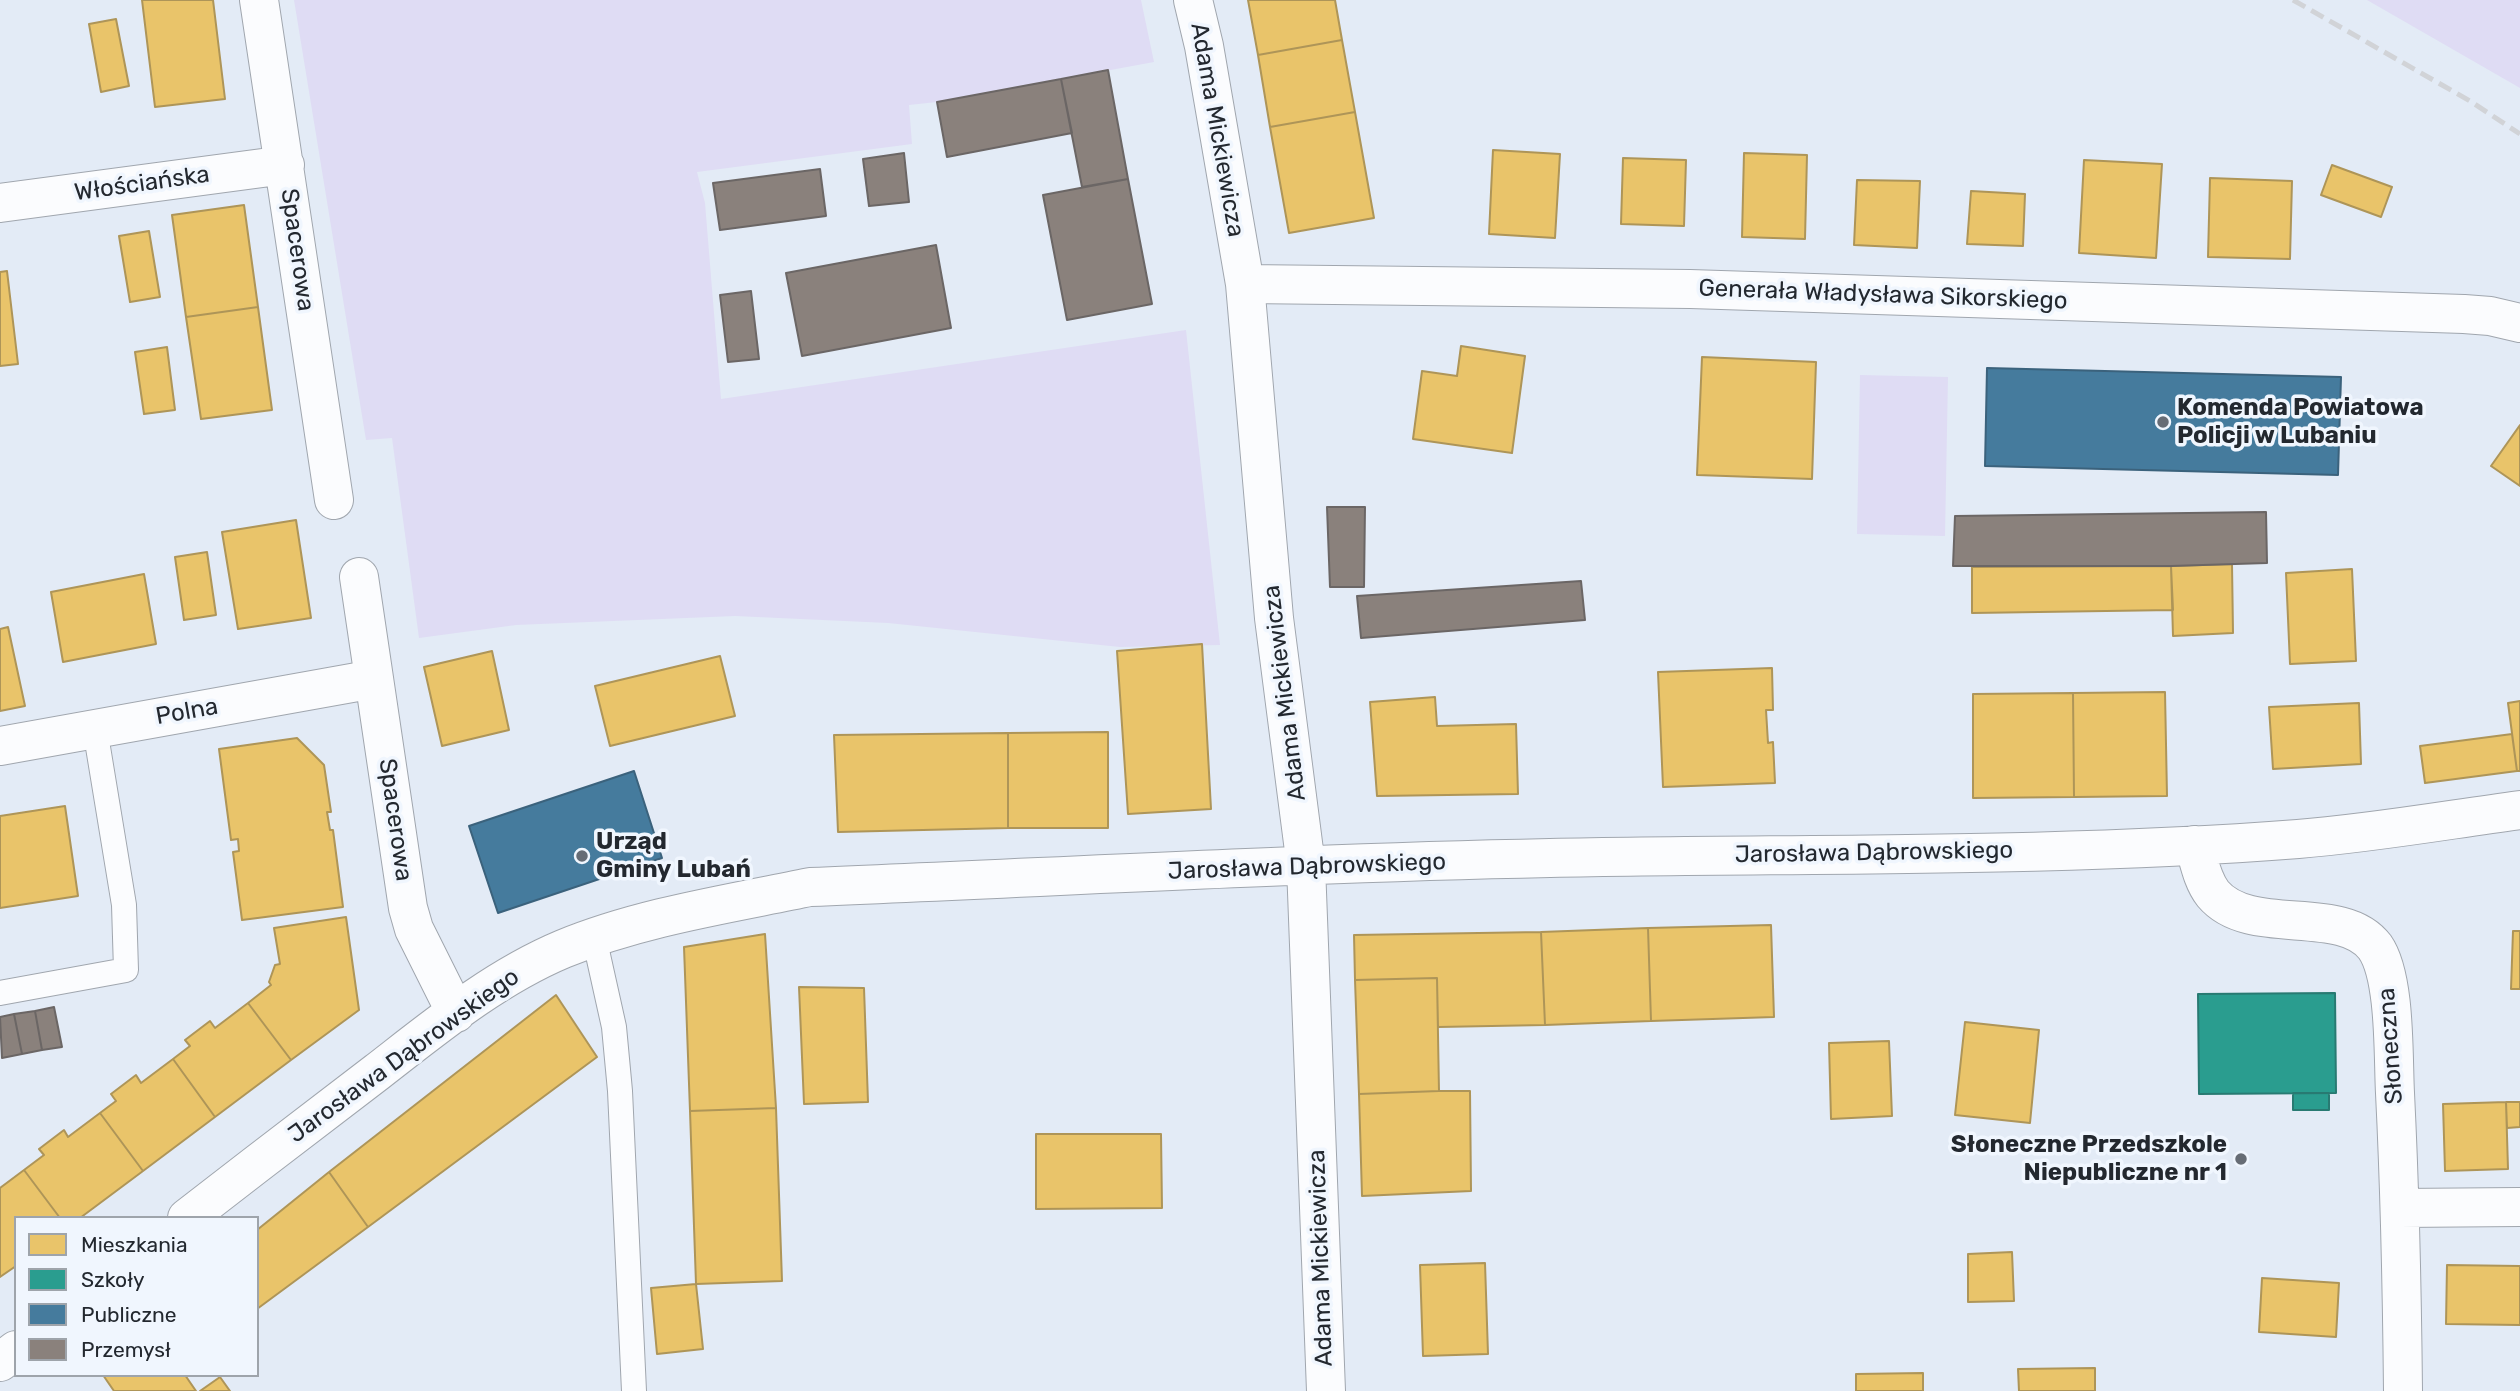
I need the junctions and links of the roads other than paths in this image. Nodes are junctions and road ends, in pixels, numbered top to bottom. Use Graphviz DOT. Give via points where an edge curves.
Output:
graph roads {
  1 [pos="259,0"];
  2 [pos="1193,0"];
  3 [pos="285,165"];
  4 [pos="0,203"];
  5 [pos="1245,284"];
  6 [pos="2520,323"];
  7 [pos="334,500"];
  8 [pos="359,577"];
  9 [pos="374,679"];
  10 [pos="95,729"];
  11 [pos="0,746"];
  12 [pos="2520,810"];
  13 [pos="2194,845"];
  14 [pos="1306,866"];
  15 [pos="594,937"];
  16 [pos="0,993"];
  17 [pos="456,1013"];
  18 [pos="2520,1207"];
  19 [pos="2400,1208"];
  20 [pos="190,1216"];
  21 [pos="634,1391"];
  22 [pos="1326,1391"];
  23 [pos="2403,1391"];
  1 -- 3 [label="street, Spacerowa"];
  2 -- 5 [label="street, Adama Mickiewicza"];
  3 -- 4 [label="street, Włościańska"];
  3 -- 7 [label="street, Spacerowa"];
  5 -- 6 [label="street, Generała Władysława Sikorskiego" via="1922,295 2464,314"];
  5 -- 14 [label="street, Adama Mickiewicza" via="1274,618"];
  8 -- 9 [label="street, Spacerowa"];
  9 -- 10 [label="street, Polna"];
  9 -- 17 [label="street, Spacerowa" via="408,908"];
  10 -- 11 [label="street, Polna"];
  10 -- 16 [label="lane" via="124,905 126,970"];
  12 -- 13 [label="street, Jarosława Dąbrowskiego" via="2405,828"];
  13 -- 14 [label="street, Jarosława Dąbrowskiego"];
  13 -- 19 [label="street, Słoneczna" via="2204,880 2227,906 2253,915 2345,927 2375,948 2384,966 2391,1009"];
  14 -- 15 [label="street, Jarosława Dąbrowskiego" via="810,887"];
  14 -- 22 [label="street, Adama Mickiewicza"];
  15 -- 17 [label="street, Jarosława Dąbrowskiego" via="529,965"];
  15 -- 21 [label="lane" via="619,1070"];
  17 -- 20 [label="street, Jarosława Dąbrowskiego"];
  18 -- 19 [label="street"];
  19 -- 23 [label="street, Słoneczna"];
}
